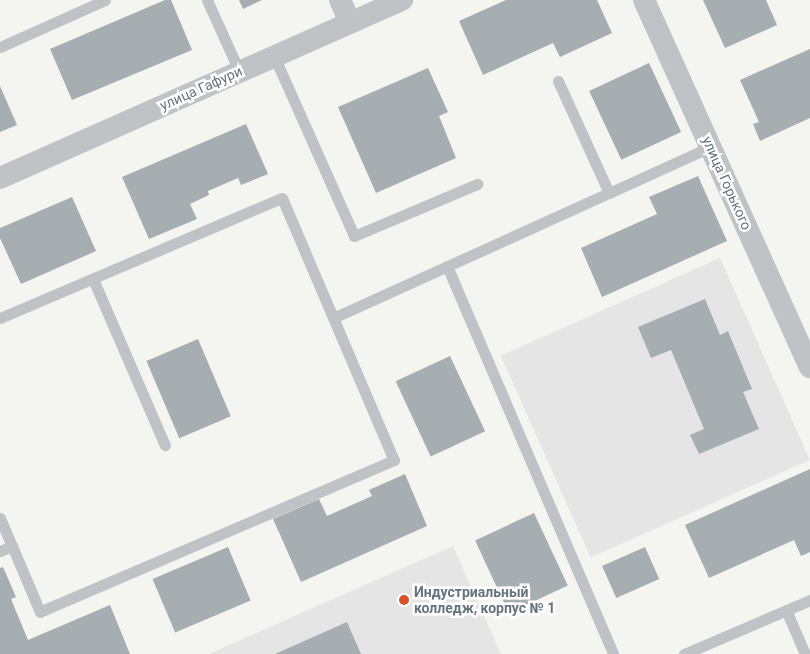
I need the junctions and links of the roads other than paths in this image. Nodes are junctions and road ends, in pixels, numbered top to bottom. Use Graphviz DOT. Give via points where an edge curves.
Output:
graph roads {
  1 [pos="104,0"];
  2 [pos="207,0"];
  3 [pos="340,0"];
  4 [pos="402,0"];
  5 [pos="644,0"];
  6 [pos="350,22"];
  7 [pos="0,47"];
  8 [pos="274,56"];
  9 [pos="239,71"];
  10 [pos="558,81"];
  11 [pos="710,147"];
  12 [pos="0,178"];
  13 [pos="477,184"];
  14 [pos="609,193"];
  15 [pos="447,266"];
  16 [pos="93,278"];
  17 [pos="0,318"];
  18 [pos="333,318"];
  19 [pos="810,367"];
  20 [pos="165,446"];
  21 [pos="0,518"];
  22 [pos="12,546"];
  23 [pos="0,552"];
  24 [pos="810,600"];
  25 [pos="786,610"];
  26 [pos="613,654"];
  27 [pos="684,654"];
  28 [pos="805,654"];
  1 -- 7 [label="lane"];
  2 -- 9 [label="lane"];
  3 -- 6 [label="street"];
  4 -- 6 [label="street, улица Гафури"];
  5 -- 11 [label="street, улица Горького"];
  6 -- 8 [label="street, улица Гафури"];
  8 -- 9 [label="street, улица Гафури"];
  8 -- 13 [label="lane" via="354,236"];
  9 -- 12 [label="street, улица Гафури"];
  10 -- 14 [label="lane"];
  11 -- 14 [label="lane"];
  11 -- 19 [label="street, улица Горького"];
  14 -- 15 [label="lane"];
  15 -- 18 [label="lane"];
  15 -- 26 [label="lane"];
  16 -- 17 [label="lane"];
  16 -- 18 [label="lane" via="282,198"];
  16 -- 20 [label="lane"];
  18 -- 22 [label="lane" via="394,460 40,612"];
  21 -- 22 [label="lane"];
  22 -- 23 [label="lane"];
  24 -- 25 [label="lane"];
  25 -- 27 [label="lane"];
  25 -- 28 [label="lane"];
}
